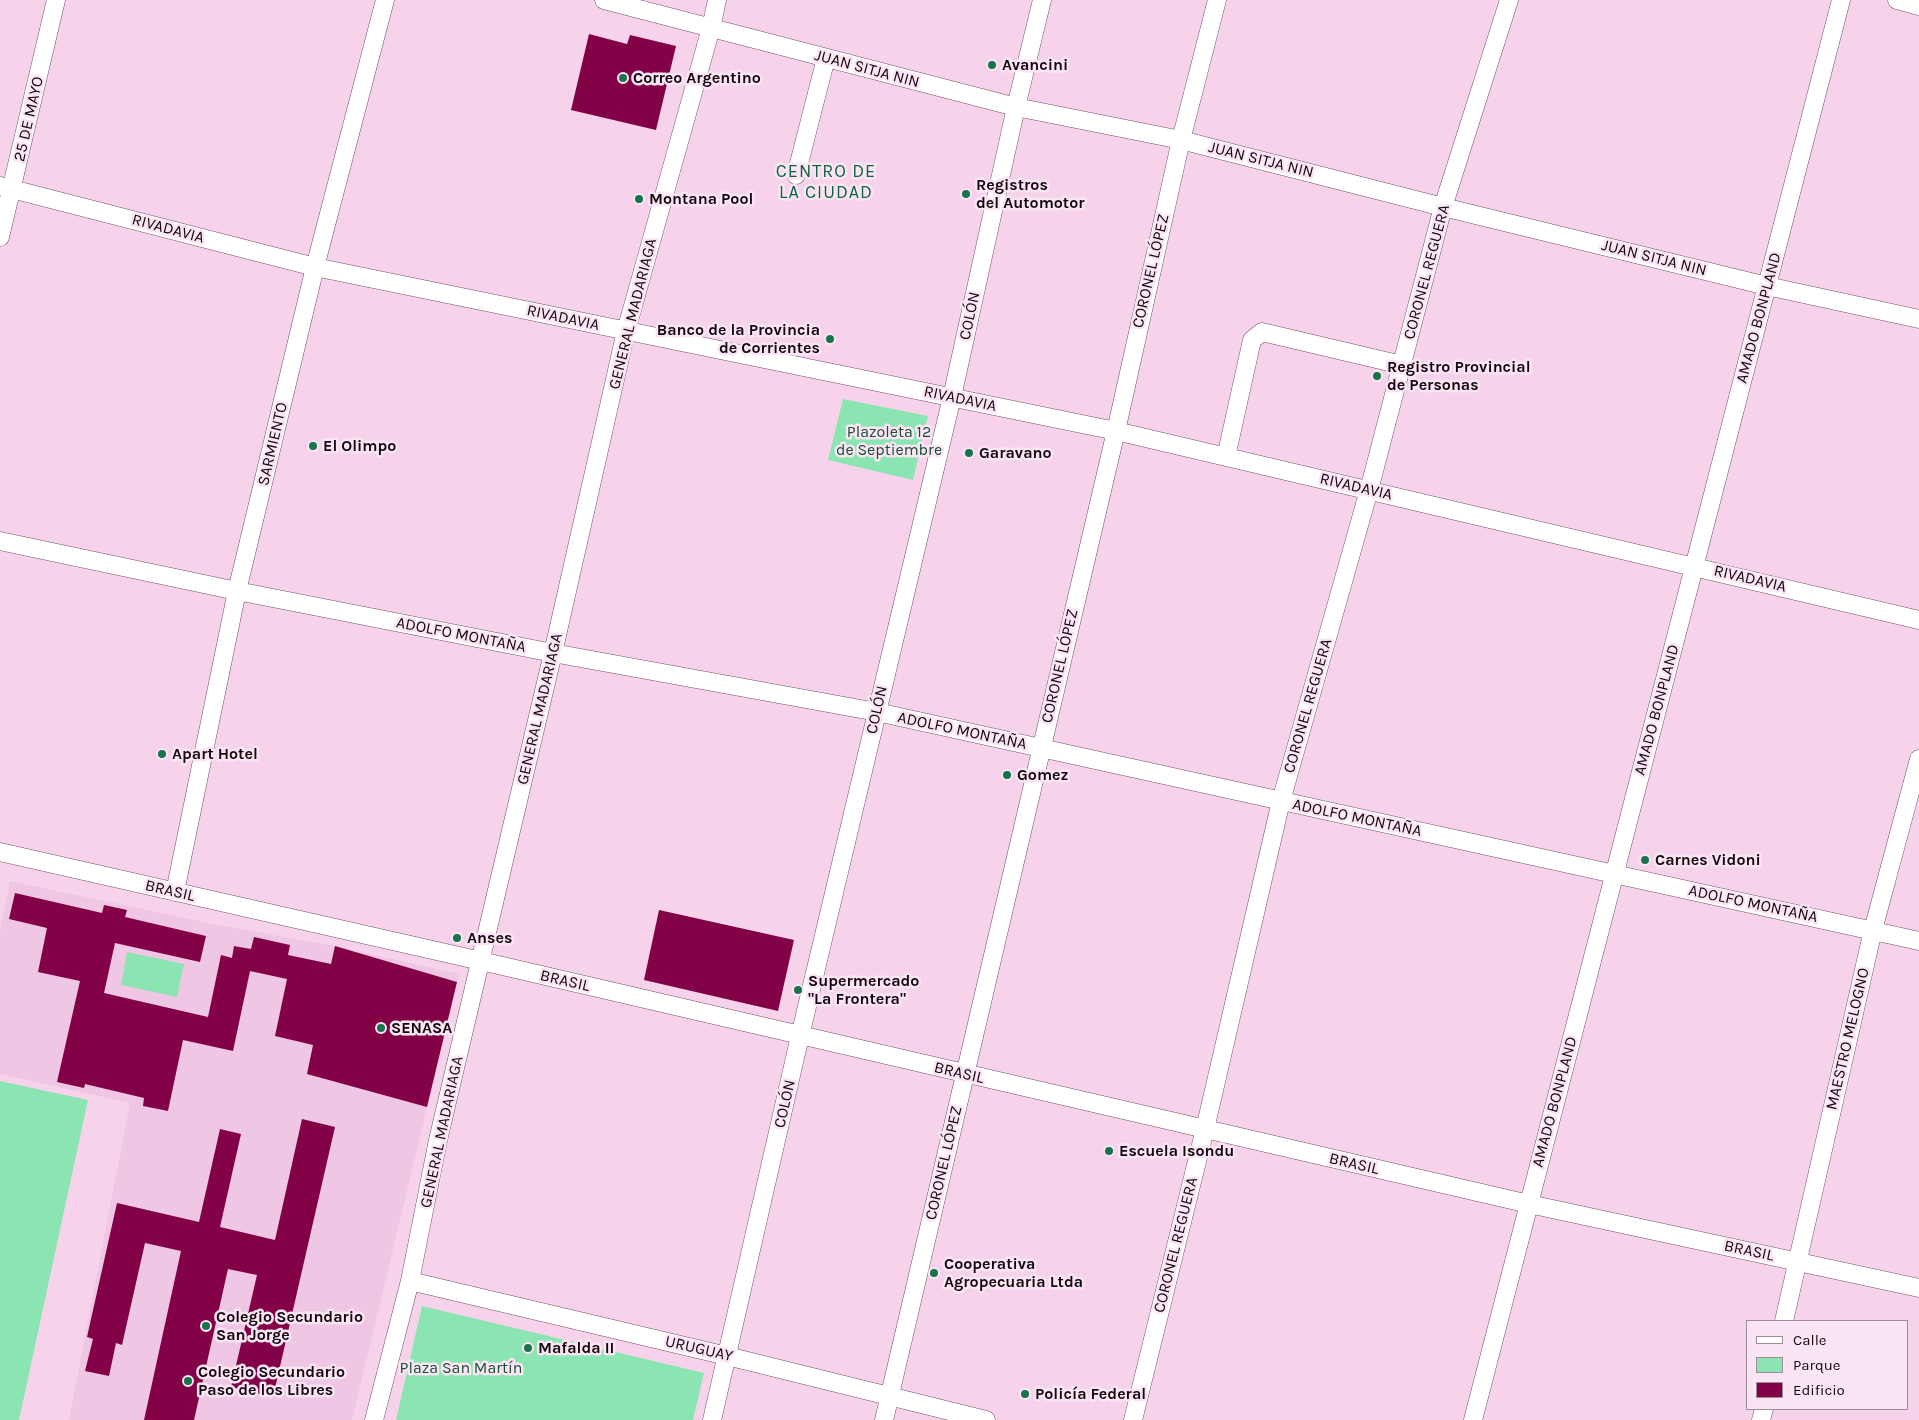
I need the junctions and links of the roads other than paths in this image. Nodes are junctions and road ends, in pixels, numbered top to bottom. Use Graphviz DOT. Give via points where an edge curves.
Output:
graph roads {
  1 [pos="56,0"];
  2 [pos="385,0"];
  3 [pos="604,0"];
  4 [pos="717,0"];
  5 [pos="1042,0"];
  6 [pos="1217,0"];
  7 [pos="1509,0"];
  8 [pos="1841,0"];
  9 [pos="1897,0"];
  10 [pos="1919,6"];
  11 [pos="711,28"];
  12 [pos="826,58"];
  13 [pos="1016,108"];
  14 [pos="1181,140"];
  15 [pos="796,175"];
  16 [pos="6,188"];
  17 [pos="1443,207"];
  18 [pos="0,237"];
  19 [pos="315,267"];
  20 [pos="1767,286"];
  21 [pos="1919,319"];
  22 [pos="626,331"];
  23 [pos="1402,365"];
  24 [pos="952,397"];
  25 [pos="1116,431"];
  26 [pos="1226,457"];
  27 [pos="1369,490"];
  28 [pos="0,541"];
  29 [pos="1694,566"];
  30 [pos="237,591"];
  31 [pos="1919,620"];
  32 [pos="553,653"];
  33 [pos="877,712"];
  34 [pos="1041,748"];
  35 [pos="1919,759"];
  36 [pos="1281,801"];
  37 [pos="0,852"];
  38 [pos="1614,875"];
  39 [pos="175,892"];
  40 [pos="1874,930"];
  41 [pos="1919,941"];
  42 [pos="481,961"];
  43 [pos="800,1036"];
  44 [pos="965,1074"];
  45 [pos="1205,1129"];
  46 [pos="1529,1204"];
  47 [pos="1798,1261"];
  48 [pos="410,1281"];
  49 [pos="1919,1288"];
  50 [pos="1784,1320"];
  51 [pos="727,1356"];
  52 [pos="889,1397"];
  53 [pos="374,1420"];
  54 [pos="712,1420"];
  55 [pos="884,1420"];
  56 [pos="986,1420"];
  57 [pos="1133,1420"];
  58 [pos="1473,1420"];
  1 -- 16 [label="street, 25 DE MAYO"];
  2 -- 19 [label="street, SARMIENTO"];
  3 -- 11 [label="street, JUAN SITJA NIN"];
  4 -- 11 [label="street, GENERAL MADARIAGA"];
  5 -- 13 [label="street, COLÓN"];
  6 -- 14 [label="street, CORONEL LÓPEZ"];
  7 -- 17 [label="street, CORONEL REGUERA"];
  8 -- 20 [label="street, AMADO BONPLAND"];
  9 -- 10 [label="street"];
  11 -- 12 [label="street, JUAN SITJA NIN"];
  11 -- 22 [label="street, GENERAL MADARIAGA"];
  12 -- 13 [label="street, JUAN SITJA NIN"];
  12 -- 15 [label="street"];
  13 -- 14 [label="street, JUAN SITJA NIN"];
  13 -- 24 [label="street, COLÓN"];
  14 -- 17 [label="street, JUAN SITJA NIN"];
  14 -- 25 [label="street, CORONEL LÓPEZ"];
  16 -- 18 [label="street, 25 DE MAYO"];
  16 -- 19 [label="street, RIVADAVIA"];
  17 -- 20 [label="street, JUAN SITJA NIN"];
  17 -- 23 [label="street, CORONEL REGUERA"];
  19 -- 22 [label="street, RIVADAVIA"];
  19 -- 30 [label="street, SARMIENTO"];
  20 -- 21 [label="street, JUAN SITJA NIN"];
  20 -- 29 [label="street, AMADO BONPLAND"];
  22 -- 24 [label="street, RIVADAVIA"];
  22 -- 32 [label="street, GENERAL MADARIAGA"];
  23 -- 26 [label="street" via="1262,332 1252,340"];
  23 -- 27 [label="street, CORONEL REGUERA"];
  24 -- 25 [label="street, RIVADAVIA"];
  24 -- 33 [label="street, COLÓN"];
  25 -- 26 [label="street, RIVADAVIA"];
  25 -- 34 [label="street, CORONEL LÓPEZ"];
  26 -- 27 [label="street, RIVADAVIA"];
  27 -- 29 [label="street, RIVADAVIA"];
  27 -- 36 [label="street, CORONEL REGUERA"];
  28 -- 30 [label="street, ADOLFO MONTAÑA"];
  29 -- 31 [label="street, RIVADAVIA"];
  29 -- 38 [label="street, AMADO BONPLAND"];
  30 -- 32 [label="street, ADOLFO MONTAÑA"];
  30 -- 39 [label="street, SARMIENTO"];
  32 -- 33 [label="street, ADOLFO MONTAÑA"];
  32 -- 42 [label="street, GENERAL MADARIAGA"];
  33 -- 34 [label="street, ADOLFO MONTAÑA"];
  33 -- 43 [label="street, COLÓN"];
  34 -- 36 [label="street, ADOLFO MONTAÑA"];
  34 -- 44 [label="street, CORONEL LÓPEZ"];
  35 -- 40 [label="street, MAESTRO MELOGNO"];
  36 -- 38 [label="street, ADOLFO MONTAÑA"];
  36 -- 45 [label="street, CORONEL REGUERA"];
  37 -- 39 [label="street, BRASIL"];
  38 -- 40 [label="street, ADOLFO MONTAÑA"];
  38 -- 46 [label="street, AMADO BONPLAND"];
  39 -- 42 [label="street, BRASIL"];
  40 -- 41 [label="street, ADOLFO MONTAÑA"];
  40 -- 47 [label="street, MAESTRO MELOGNO"];
  42 -- 43 [label="street, BRASIL"];
  42 -- 48 [label="street, GENERAL MADARIAGA" via="438,1140"];
  43 -- 44 [label="street, BRASIL"];
  43 -- 51 [label="street, COLÓN"];
  44 -- 45 [label="street, BRASIL"];
  44 -- 52 [label="street, CORONEL LÓPEZ"];
  45 -- 46 [label="street, BRASIL"];
  45 -- 57 [label="street, CORONEL REGUERA"];
  46 -- 47 [label="street, BRASIL"];
  46 -- 58 [label="street, AMADO BONPLAND"];
  47 -- 49 [label="street, BRASIL"];
  47 -- 50 [label="street, MAESTRO MELOGNO"];
  48 -- 51 [label="street, URUGUAY"];
  48 -- 53 [label="street, GENERAL MADARIAGA"];
  51 -- 52 [label="street, URUGUAY"];
  51 -- 54 [label="street, COLÓN"];
  52 -- 55 [label="street, CORONEL LÓPEZ"];
  52 -- 56 [label="street, URUGUAY"];
}
